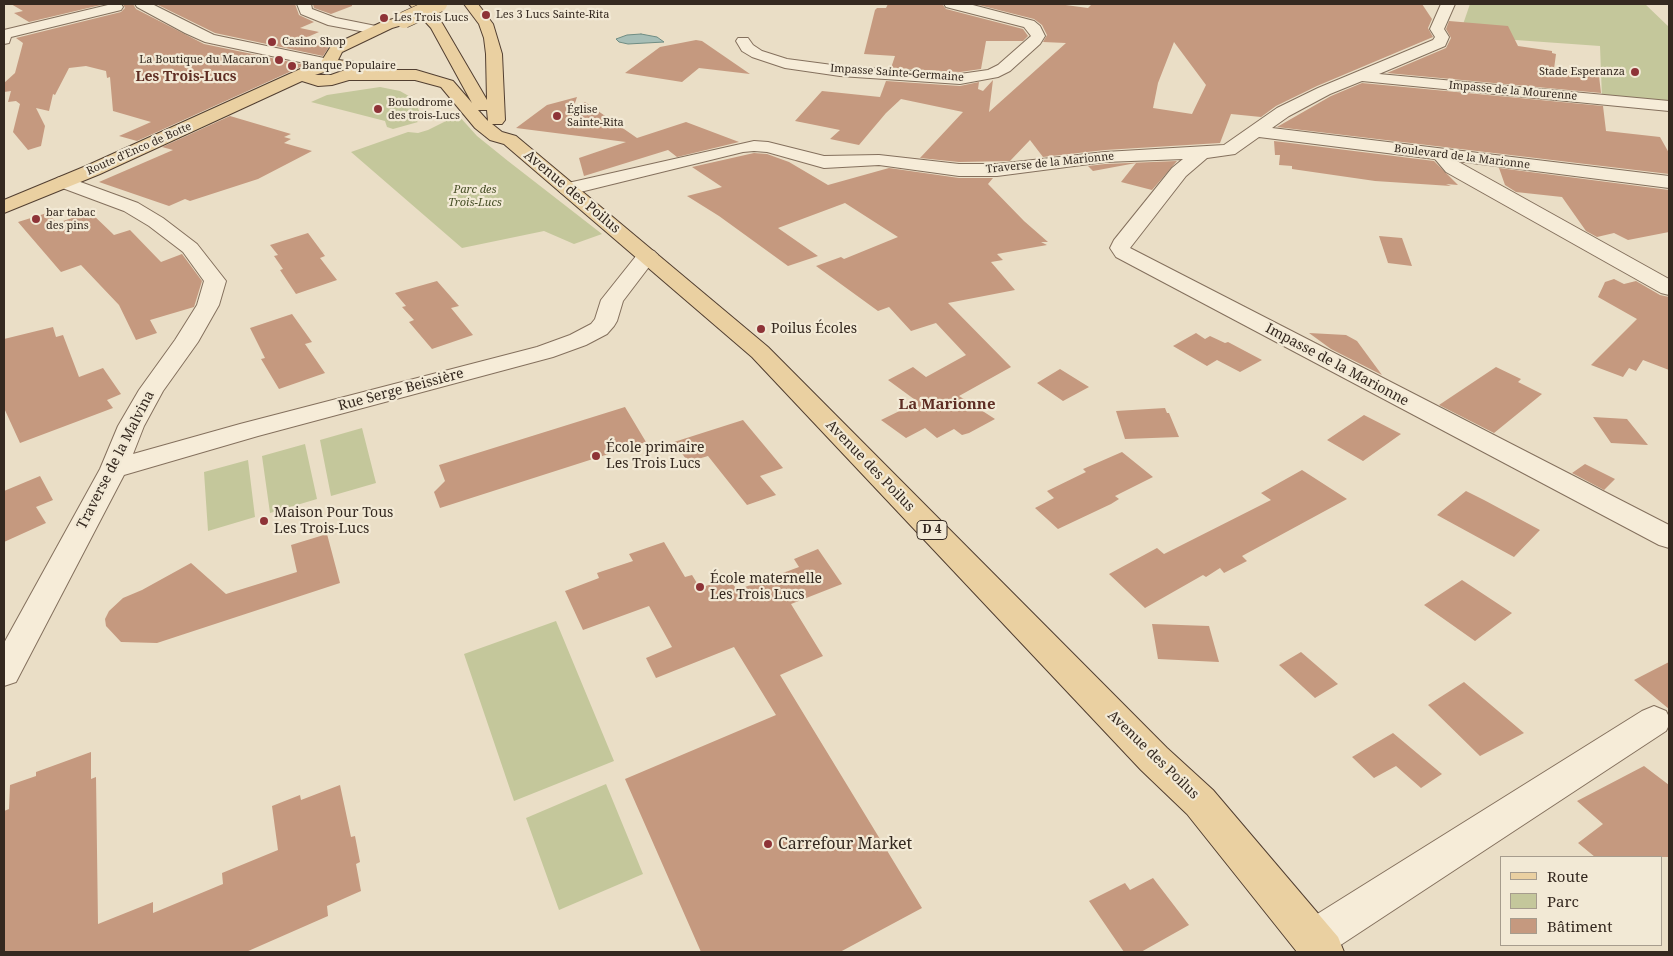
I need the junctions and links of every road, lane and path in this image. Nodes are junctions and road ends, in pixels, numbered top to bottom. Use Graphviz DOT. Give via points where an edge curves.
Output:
graph roads {
  1 [pos="142,4"];
  2 [pos="304,4"];
  3 [pos="412,4"];
  4 [pos="416,4"];
  5 [pos="424,4"];
  6 [pos="438,4"];
  7 [pos="471,4"];
  8 [pos="951,4"];
  9 [pos="1448,4"];
  10 [pos="116,7"];
  11 [pos="392,23"];
  12 [pos="4,40"];
  13 [pos="743,41"];
  14 [pos="352,43"];
  15 [pos="336,49"];
  16 [pos="434,54"];
  17 [pos="312,67"];
  18 [pos="348,69"];
  19 [pos="1357,76"];
  20 [pos="1669,106"];
  21 [pos="490,125"];
  22 [pos="1255,131"];
  23 [pos="1202,153"];
  24 [pos="1441,154"];
  25 [pos="64,182"];
  26 [pos="1669,182"];
  27 [pos="568,189"];
  28 [pos="4,207"];
  29 [pos="647,255"];
  30 [pos="1669,288"];
  31 [pos="114,469"];
  32 [pos="1669,538"];
  33 [pos="4,673"];
  34 [pos="1654,720"];
  35 [pos="1317,946"];
  1 -- 17 [label="street" via="210,38"];
  2 -- 11 [label="street" via="306,11 333,22"];
  3 -- 16 [label="main road"];
  4 -- 21 [label="main road, D 4" via="437,26"];
  5 -- 11 [label="main road"];
  6 -- 11 [label="main road, bridge"];
  7 -- 21 [label="main road" via="486,24 494,54"];
  8 -- 13 [label="street, Impasse Sainte-Germaine" via="1029,24 1038,36 1004,68 992,74 960,79 840,71 785,63 757,54"];
  9 -- 19 [label="street, Traverse de la Marionne" via="1438,29 1442,38 1440,43"];
  10 -- 12 [label="street" via="4,34"];
  11 -- 14 [label="main road"];
  14 -- 15 [label="main road"];
  14 -- 18 [label="main road" via="342,57"];
  15 -- 17 [label="street"];
  15 -- 17 [label="main road"];
  16 -- 18 [label="main road" via="394,68"];
  16 -- 21 [label="main road"];
  17 -- 18 [label="main road"];
  17 -- 18 [label="main road" via="332,80"];
  17 -- 25 [label="main road, Route d'Enco de Botte"];
  18 -- 21 [label="main road, Avenue des Poilus" via="439,80"];
  19 -- 20 [label="street, Impasse de la Mourenne"];
  19 -- 22 [label="street, Traverse de la Marionne" via="1283,112"];
  21 -- 27 [label="main road, Avenue des Poilus / D 4"];
  22 -- 23 [label="street, Traverse de la Marionne" via="1230,150"];
  22 -- 24 [label="street, Boulevard de la Marionne"];
  23 -- 27 [label="street, Traverse de la Marionne" via="1105,157 998,170 968,170 888,160 824,162 768,147 748,147"];
  23 -- 32 [label="street, Impasse de la Marionne" via="1179,172 1124,240 1120,248 1122,253"];
  24 -- 26 [label="street, Boulevard de la Marionne"];
  24 -- 30 [label="street" via="1453,168"];
  25 -- 28 [label="main road, Route d'Enco de Botte"];
  25 -- 31 [label="street, Traverse de la Malvina" via="131,207 156,222 190,248 215,281 208,305 131,426"];
  27 -- 29 [label="main road, Avenue des Poilus / D 4"];
  29 -- 31 [label="street, Rue Serge Beissière" via="612,300 606,321 599,329 578,340 546,352"];
  29 -- 35 [label="main road, Avenue des Poilus / D 4" via="760,352 1154,759 1200,802"];
  31 -- 33 [label="street, Traverse de la Malvina"];
  34 -- 35 [label="street"];
}
